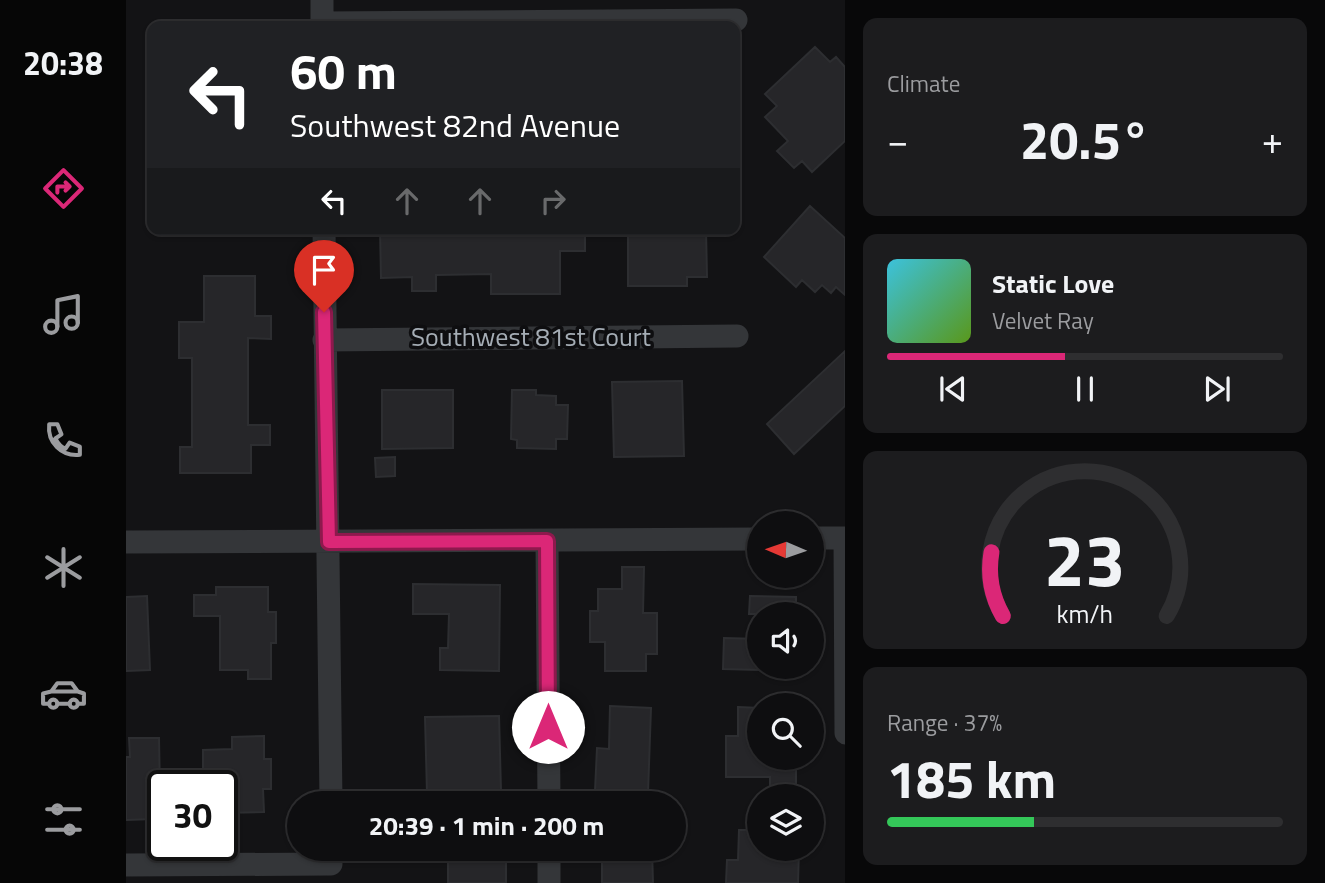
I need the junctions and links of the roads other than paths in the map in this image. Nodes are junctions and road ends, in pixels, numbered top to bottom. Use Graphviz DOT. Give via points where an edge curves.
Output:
graph roads {
  1 [pos="322,0"];
  2 [pos="736,20"];
  3 [pos="322,21"];
  4 [pos="653,21"];
  5 [pos="324,235"];
  6 [pos="737,336"];
  7 [pos="324,340"];
  8 [pos="824,538"];
  9 [pos="845,538"];
  10 [pos="747,539"];
  11 [pos="547,541"];
  12 [pos="126,542"];
  13 [pos="329,542"];
  14 [pos="845,733"];
  15 [pos="331,791"];
  16 [pos="549,791"];
  17 [pos="549,861"];
  18 [pos="126,865"];
  19 [pos="331,865"];
  20 [pos="549,883"];
  1 -- 3 [label="street"];
  2 -- 4 [label="street"];
  5 -- 7 [label="street"];
  6 -- 7 [label="street, Southwest 81st Court"];
  7 -- 13 [label="street"];
  8 -- 9 [label="street"];
  9 -- 14 [label="street"];
  10 -- 11 [label="street"];
  11 -- 13 [label="street"];
  11 -- 16 [label="street"];
  12 -- 13 [label="street"];
  13 -- 15 [label="street"];
  17 -- 20 [label="street"];
  18 -- 19 [label="street"];
}
